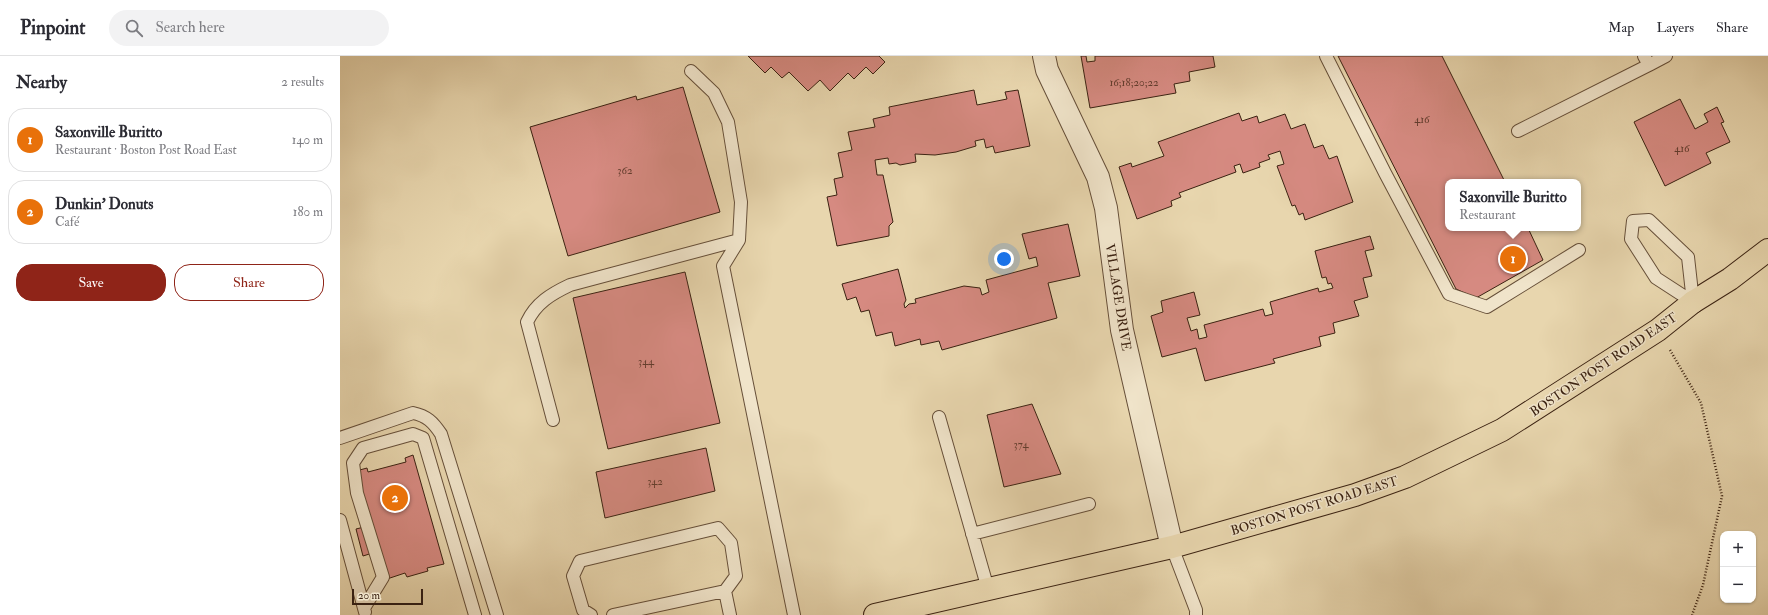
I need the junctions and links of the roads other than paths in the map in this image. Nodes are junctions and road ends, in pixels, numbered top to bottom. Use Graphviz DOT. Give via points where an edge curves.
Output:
graph roads {
  1 [pos="1044,56"];
  2 [pos="1326,56"];
  3 [pos="1666,56"];
  4 [pos="1646,60"];
  5 [pos="691,71"];
  6 [pos="1518,131"];
  7 [pos="739,240"];
  8 [pos="1579,250"];
  9 [pos="1768,250"];
  10 [pos="1693,302"];
  11 [pos="939,417"];
  12 [pos="553,420"];
  13 [pos="340,438"];
  14 [pos="1089,504"];
  15 [pos="340,520"];
  16 [pos="972,534"];
  17 [pos="1172,547"];
  18 [pos="988,589"];
  19 [pos="725,590"];
  20 [pos="365,611"];
  21 [pos="475,615"];
  22 [pos="497,615"];
  23 [pos="591,615"];
  24 [pos="613,615"];
  25 [pos="730,615"];
  26 [pos="794,615"];
  27 [pos="876,615"];
  28 [pos="1196,615"];
  1 -- 17 [label="street, VILLAGE DRIVE" via="1050,76 1098,177 1106,208 1122,330"];
  2 -- 8 [label="lane" via="1449,294 1487,307"];
  3 -- 4 [label="lane"];
  4 -- 6 [label="lane"];
  5 -- 7 [label="lane" via="714,93 728,122 741,202"];
  7 -- 12 [label="lane" via="570,285 550,294 532,310 527,322"];
  7 -- 26 [label="lane" via="723,266"];
  9 -- 10 [label="main road, BOSTON POST ROAD EAST" via="1730,279"];
  10 -- 10 [label="lane" via="1688,257 1649,220 1633,221 1631,239 1656,278"];
  10 -- 17 [label="main road, BOSTON POST ROAD EAST" via="1658,330 1502,430 1405,477 1355,495"];
  11 -- 16 [label="lane"];
  13 -- 22 [label="lane" via="413,413 432,422 441,434"];
  14 -- 16 [label="lane"];
  15 -- 20 [label="lane"];
  16 -- 18 [label="lane"];
  17 -- 18 [label="main road, BOSTON POST ROAD EAST"];
  17 -- 28 [label="lane"];
  18 -- 27 [label="main road, BOSTON POST ROAD EAST"];
  19 -- 23 [label="lane" via="736,576 732,542 718,528 580,561 573,576 583,610"];
  19 -- 24 [label="lane"];
  19 -- 25 [label="lane"];
  20 -- 21 [label="lane" via="383,577 357,493 353,463 364,448 413,434 423,438"];
}
